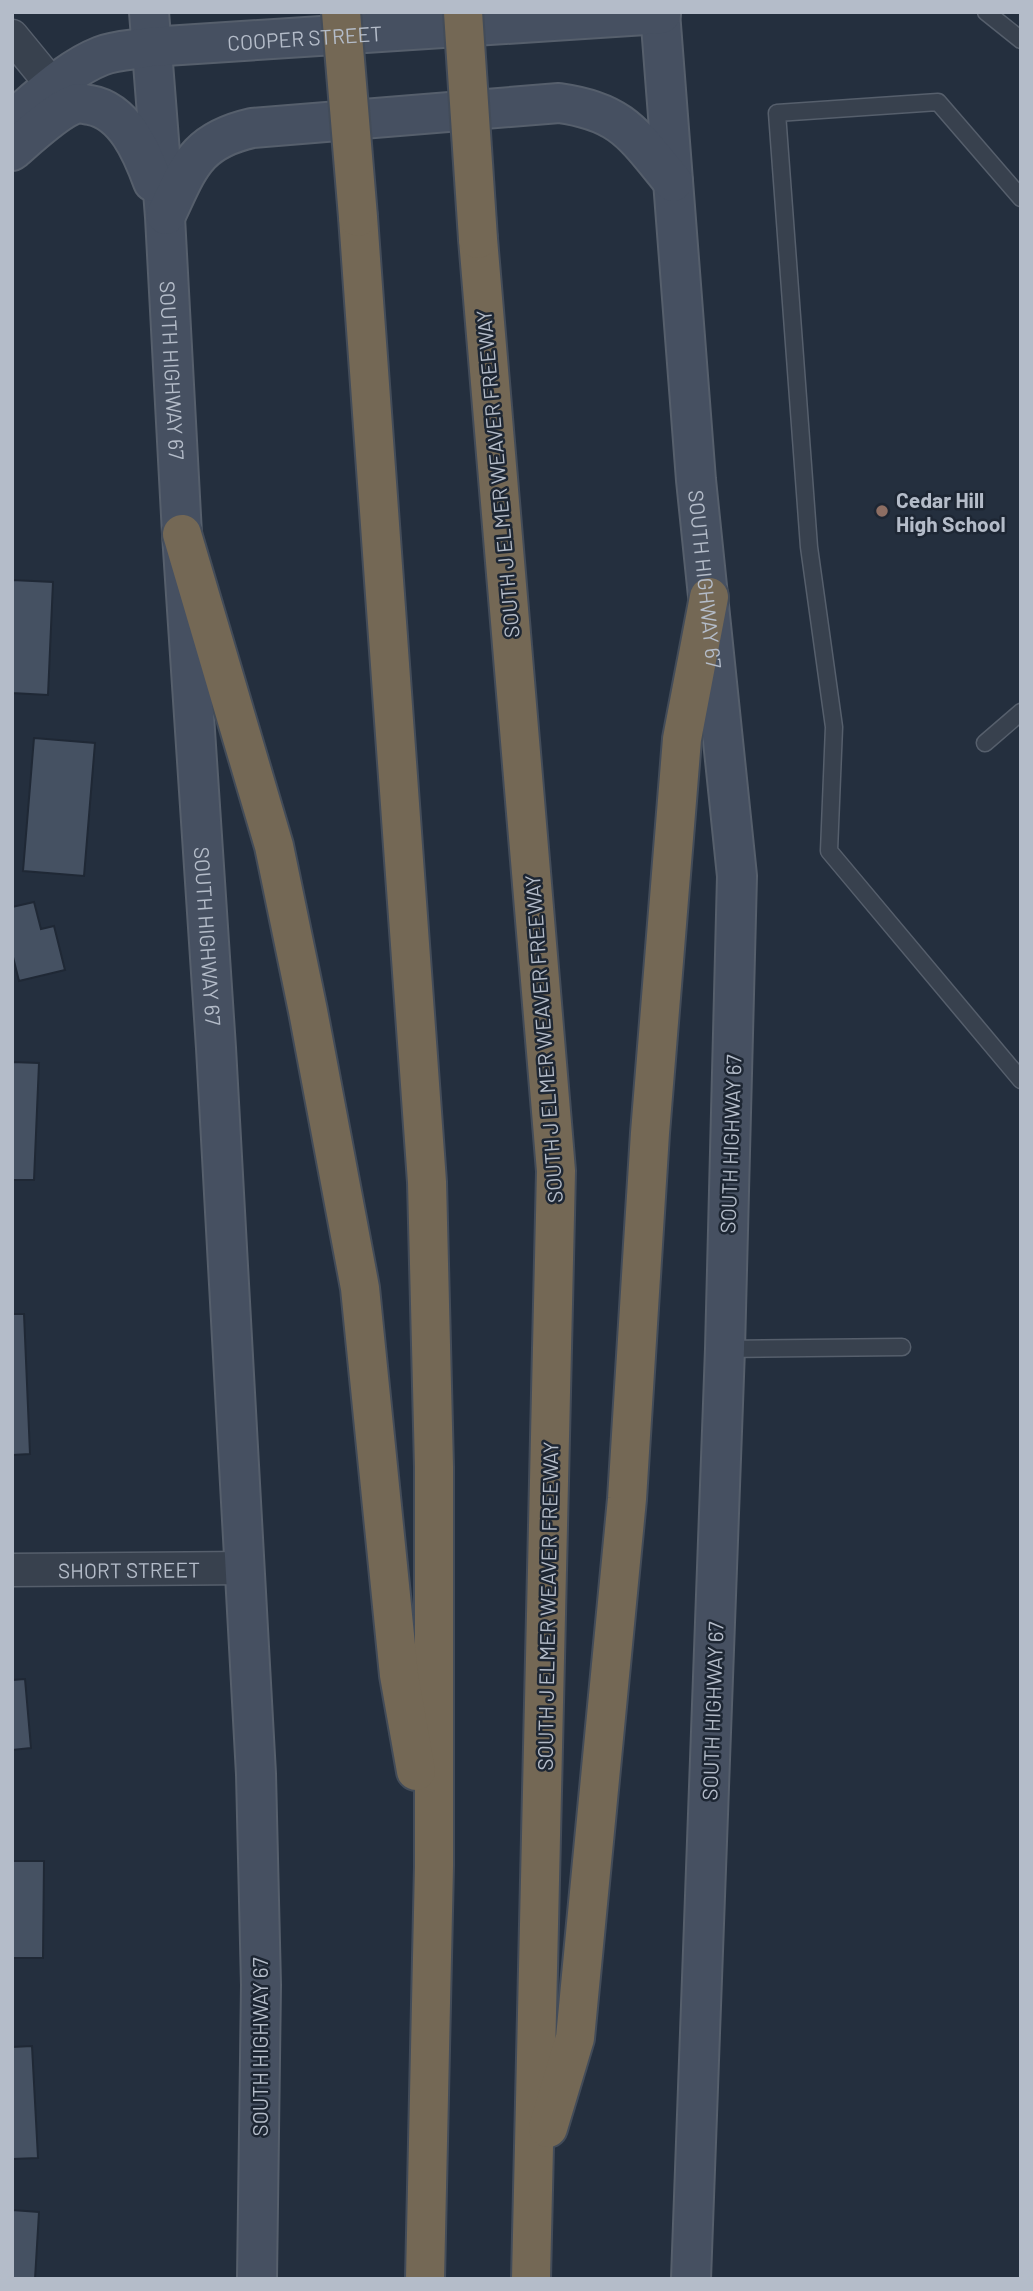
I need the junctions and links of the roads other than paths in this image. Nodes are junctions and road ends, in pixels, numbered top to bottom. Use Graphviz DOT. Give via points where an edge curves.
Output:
graph roads {
  1 [pos="341,12"];
  2 [pos="463,12"];
  3 [pos="986,12"];
  4 [pos="667,13"];
  5 [pos="150,30"];
  6 [pos="12,36"];
  7 [pos="1021,40"];
  8 [pos="53,86"];
  9 [pos="12,120"];
  10 [pos="12,151"];
  11 [pos="673,182"];
  12 [pos="1021,198"];
  13 [pos="165,217"];
  14 [pos="182,534"];
  15 [pos="709,597"];
  16 [pos="1021,712"];
  17 [pos="985,743"];
  18 [pos="1021,1080"];
  19 [pos="902,1347"];
  20 [pos="725,1349"];
  21 [pos="246,1568"];
  22 [pos="12,1570"];
  23 [pos="434,1866"];
  24 [pos="534,2177"];
  25 [pos="257,2279"];
  26 [pos="425,2279"];
  27 [pos="531,2279"];
  28 [pos="691,2279"];
  1 -- 23 [label="highway, bridge" via="427,1182 434,1466"];
  2 -- 24 [label="highway, SOUTH J ELMER WEAVER FREEWAY, bridge" via="556,1171"];
  3 -- 7 [label="lane"];
  4 -- 5 [label="main road, COOPER STREET"];
  4 -- 11 [label="main road, SOUTH HIGHWAY 67"];
  5 -- 8 [label="main road, COOPER STREET"];
  5 -- 13 [label="main road, SOUTH HIGHWAY 67"];
  6 -- 8 [label="street"];
  8 -- 9 [label="main road, COOPER STREET"];
  10 -- 13 [label="main road" via="52,117 79,103 101,107 133,138"];
  11 -- 13 [label="main road" via="634,135 611,116 559,103 253,128 227,134 191,162"];
  11 -- 15 [label="main road, SOUTH HIGHWAY 67"];
  12 -- 18 [label="lane" via="938,102 777,113 809,547 835,727 830,851"];
  13 -- 14 [label="main road, SOUTH HIGHWAY 67"];
  14 -- 21 [label="main road, SOUTH HIGHWAY 67"];
  14 -- 23 [label="highway" via="274,846 360,1288 399,1675"];
  15 -- 20 [label="main road, SOUTH HIGHWAY 67" via="737,876"];
  15 -- 24 [label="highway" via="682,739 627,1499 575,2038"];
  16 -- 17 [label="lane"];
  19 -- 20 [label="lane"];
  20 -- 28 [label="main road, SOUTH HIGHWAY 67"];
  21 -- 22 [label="street, SHORT STREET"];
  21 -- 25 [label="main road, SOUTH HIGHWAY 67" via="261,1972"];
  23 -- 26 [label="highway"];
  24 -- 27 [label="highway, SOUTH J ELMER WEAVER FREEWAY"];
}
